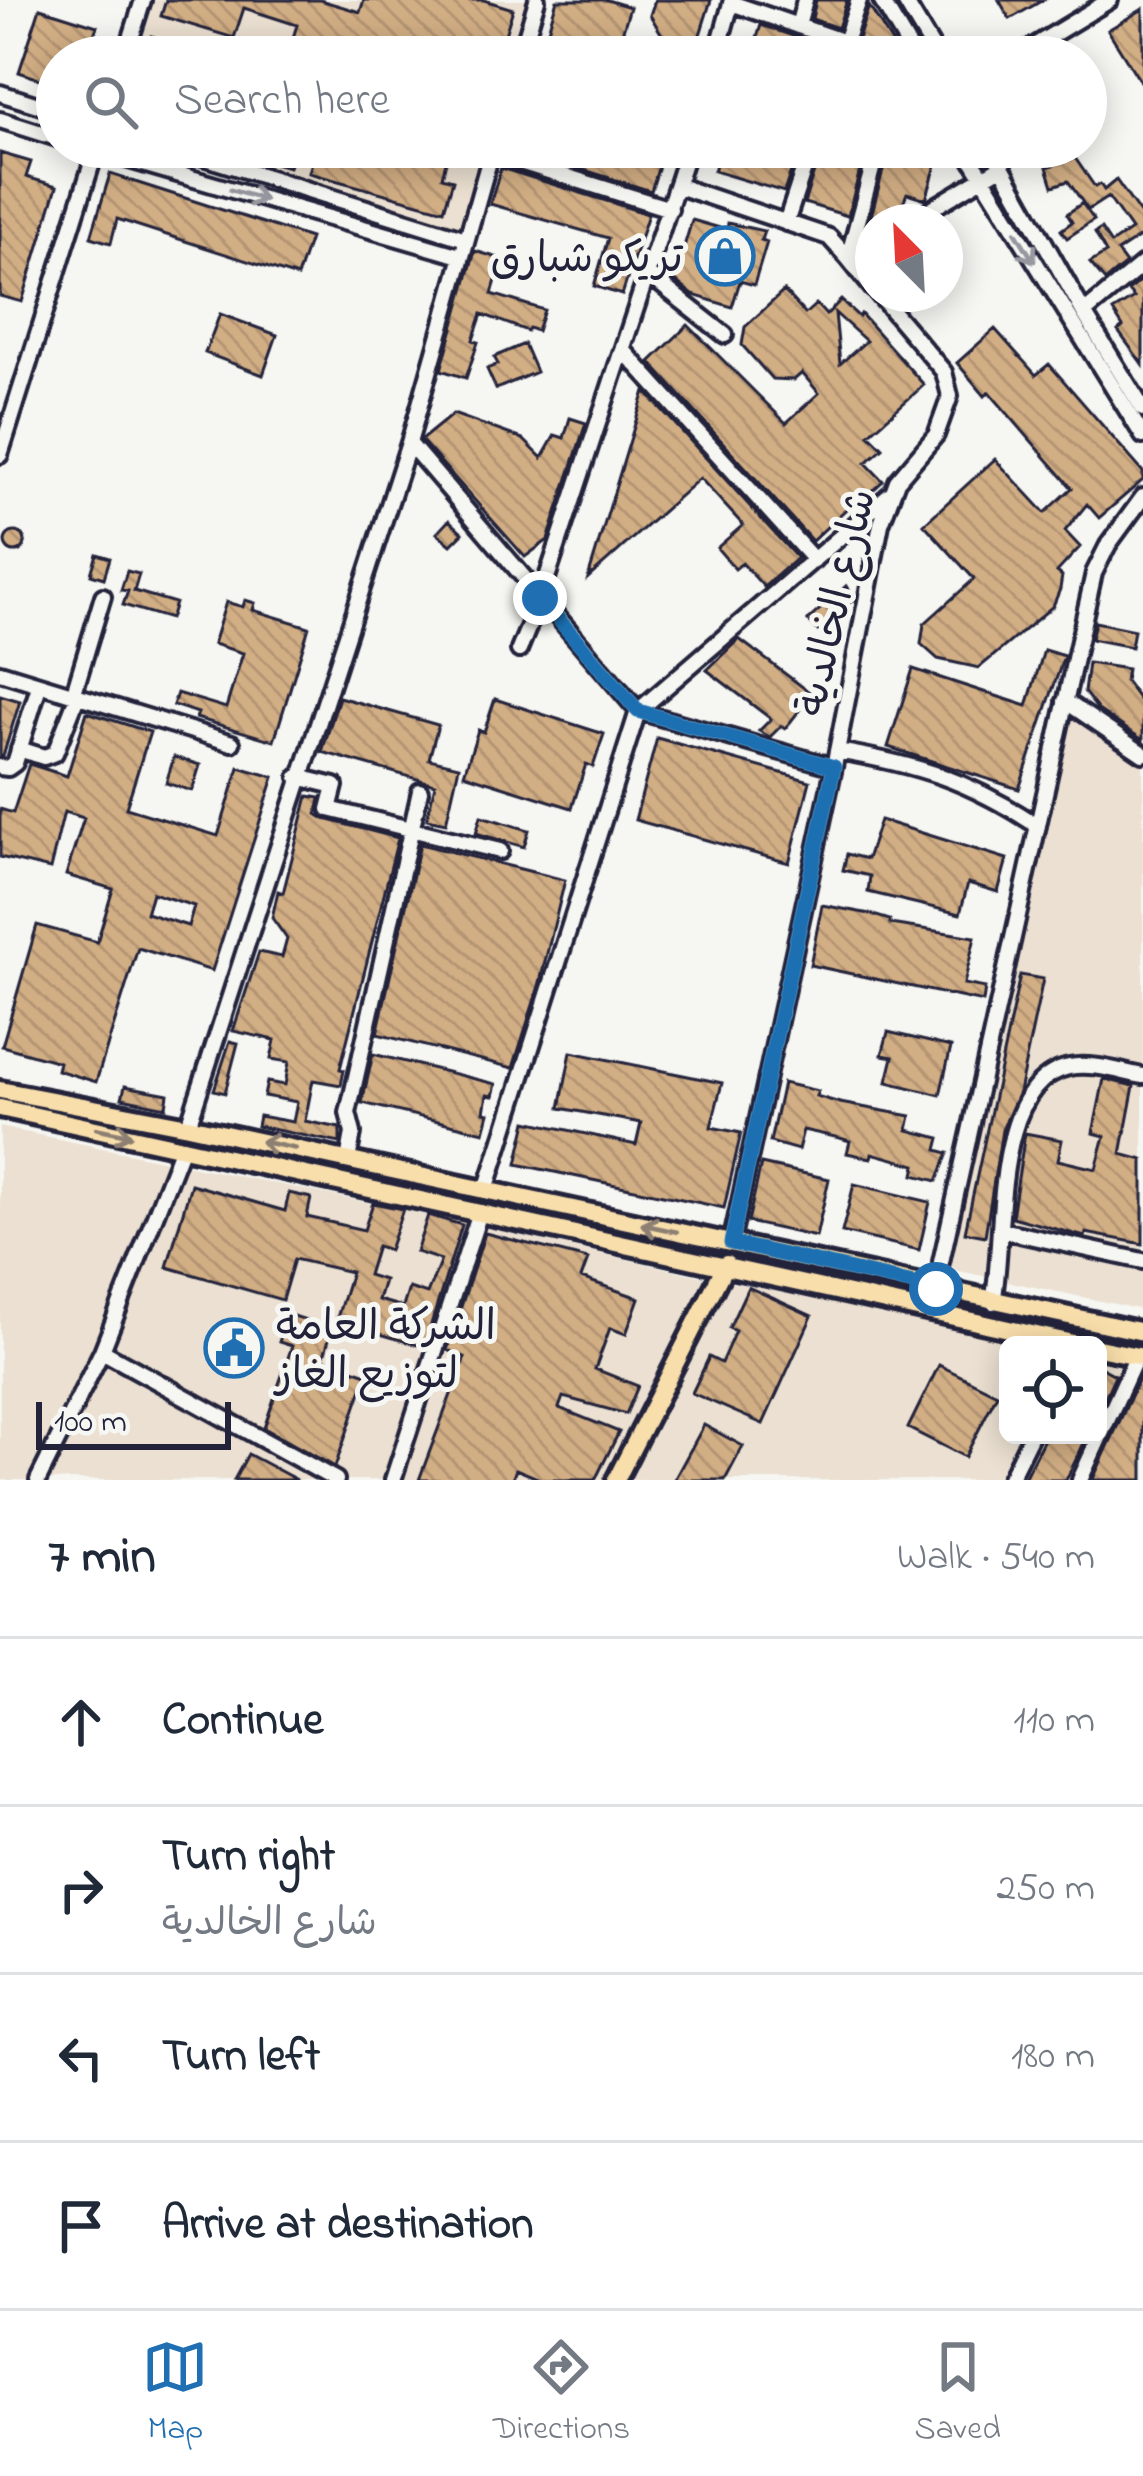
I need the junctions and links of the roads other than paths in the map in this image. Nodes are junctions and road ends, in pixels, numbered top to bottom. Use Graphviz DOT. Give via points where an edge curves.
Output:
graph roads {
  1 [pos="143,0"];
  2 [pos="537,0"];
  3 [pos="805,0"];
  4 [pos="859,0"];
  5 [pos="881,0"];
  6 [pos="904,0"];
  7 [pos="1110,0"];
  8 [pos="732,2"];
  9 [pos="799,26"];
  10 [pos="132,36"];
  11 [pos="526,36"];
  12 [pos="724,36"];
  13 [pos="818,36"];
  14 [pos="847,36"];
  15 [pos="900,36"];
  16 [pos="925,36"];
  17 [pos="1051,36"];
  18 [pos="0,93"];
  19 [pos="36,104"];
  20 [pos="0,120"];
  21 [pos="36,131"];
  22 [pos="86,168"];
  23 [pos="160,168"];
  24 [pos="239,168"];
  25 [pos="487,168"];
  26 [pos="546,168"];
  27 [pos="683,168"];
  28 [pos="804,168"];
  29 [pos="872,168"];
  30 [pos="976,168"];
  31 [pos="989,168"];
  32 [pos="1006,168"];
  33 [pos="982,179"];
  34 [pos="678,186"];
  35 [pos="940,204"];
  36 [pos="670,209"];
  37 [pos="786,223"];
  38 [pos="466,239"];
  39 [pos="855,255"];
  40 [pos="460,256"];
  41 [pos="848,259"];
  42 [pos="1143,264"];
  43 [pos="855,267"];
  44 [pos="649,274"];
  45 [pos="893,312"];
  46 [pos="1084,313"];
  47 [pos="725,334"];
  48 [pos="624,351"];
  49 [pos="1143,409"];
  50 [pos="1143,436"];
  51 [pos="409,443"];
  52 [pos="0,455"];
  53 [pos="893,492"];
  54 [pos="1143,497"];
  55 [pos="814,560"];
  56 [pos="103,596"];
  57 [pos="540,598"];
  58 [pos="520,650"];
  59 [pos="0,672"];
  60 [pos="39,686"];
  61 [pos="75,696"];
  62 [pos="1065,701"];
  63 [pos="638,711"];
  64 [pos="232,743"];
  65 [pos="19,749"];
  66 [pos="837,751"];
  67 [pos="1143,754"];
  68 [pos="0,766"];
  69 [pos="834,767"];
  70 [pos="298,777"];
  71 [pos="420,790"];
  72 [pos="1043,800"];
  73 [pos="1009,807"];
  74 [pos="1038,826"];
  75 [pos="411,829"];
  76 [pos="500,851"];
  77 [pos="1143,1076"];
  78 [pos="0,1090"];
  79 [pos="0,1108"];
  80 [pos="188,1126"];
  81 [pos="182,1147"];
  82 [pos="348,1160"];
  83 [pos="486,1190"];
  84 [pos="480,1212"];
  85 [pos="1001,1230"];
  86 [pos="731,1243"];
  87 [pos="1143,1261"];
  88 [pos="941,1262"];
  89 [pos="726,1264"];
  90 [pos="993,1302"];
  91 [pos="1143,1332"];
  92 [pos="1039,1336"];
  93 [pos="1107,1350"];
  94 [pos="102,1351"];
  95 [pos="1140,1356"];
  96 [pos="1027,1444"];
  97 [pos="38,1480"];
  98 [pos="336,1480"];
  99 [pos="393,1480"];
  100 [pos="616,1480"];
  101 [pos="1009,1480"];
  102 [pos="1080,1480"];
  1 -- 10 [label="street"];
  2 -- 11 [label="street"];
  3 -- 9 [label="street"];
  4 -- 14 [label="street"];
  5 -- 15 [label="street"];
  6 -- 16 [label="street"];
  7 -- 17 [label="street"];
  8 -- 9 [label="street"];
  8 -- 12 [label="street"];
  9 -- 13 [label="street"];
  18 -- 19 [label="street"];
  20 -- 21 [label="street"];
  22 -- 52 [label="street"];
  23 -- 40 [label="street, one-way"];
  24 -- 38 [label="street"];
  25 -- 38 [label="street"];
  26 -- 36 [label="street"];
  27 -- 34 [label="street"];
  28 -- 37 [label="street"];
  29 -- 41 [label="street"];
  30 -- 33 [label="street"];
  31 -- 33 [label="street"];
  32 -- 46 [label="street"];
  33 -- 35 [label="street"];
  33 -- 50 [label="street, one-way"];
  34 -- 36 [label="street"];
  34 -- 37 [label="street, شارع الخالدية"];
  36 -- 44 [label="street"];
  37 -- 41 [label="street, شارع الخالدية" via="829,238"];
  38 -- 40 [label="street"];
  39 -- 41 [label="street"];
  40 -- 51 [label="street"];
  41 -- 43 [label="street, شارع الخالدية"];
  42 -- 46 [label="street"];
  44 -- 47 [label="street"];
  44 -- 48 [label="street"];
  45 -- 53 [label="street, شارع الخالدية" via="944,372 950,396 936,435"];
  46 -- 49 [label="street"];
  48 -- 55 [label="street"];
  48 -- 57 [label="street"];
  51 -- 57 [label="street"];
  51 -- 70 [label="street"];
  53 -- 55 [label="street"];
  53 -- 66 [label="street, شارع الخالدية"];
  54 -- 62 [label="street" via="1094,573"];
  55 -- 63 [label="street"];
  56 -- 61 [label="street"];
  57 -- 58 [label="street"];
  57 -- 63 [label="street"];
  59 -- 60 [label="street"];
  60 -- 61 [label="street"];
  60 -- 65 [label="street"];
  61 -- 64 [label="street"];
  61 -- 65 [label="street" via="58,751 44,757"];
  62 -- 67 [label="street"];
  62 -- 72 [label="street"];
  63 -- 69 [label="street"];
  63 -- 83 [label="street"];
  65 -- 68 [label="street" via="14,765"];
  66 -- 69 [label="street, شارع الخالدية"];
  66 -- 73 [label="street" via="941,774"];
  69 -- 86 [label="street, شارع الخالدية"];
  70 -- 75 [label="street" via="335,786 329,809"];
  70 -- 80 [label="street"];
  71 -- 75 [label="street"];
  72 -- 73 [label="street"];
  72 -- 74 [label="street"];
  73 -- 74 [label="street"];
  74 -- 88 [label="street"];
  75 -- 76 [label="street"];
  75 -- 82 [label="street" via="348,1113"];
  77 -- 85 [label="street" via="1071,1066 1034,1087 1018,1114"];
  78 -- 80 [label="main road"];
  79 -- 81 [label="main road, one-way"];
  82 -- 80 [label="main road, one-way"];
  81 -- 84 [label="main road"];
  81 -- 94 [label="street"];
  82 -- 83 [label="main road"];
  86 -- 83 [label="main road, one-way"];
  84 -- 89 [label="main road"];
  84 -- 99 [label="street"];
  85 -- 87 [label="street"];
  85 -- 90 [label="street"];
  86 -- 90 [label="main road"];
  89 -- 92 [label="main road"];
  89 -- 100 [label="main road"];
  90 -- 91 [label="main road"];
  93 -- 95 [label="main road"];
  94 -- 97 [label="street"];
  94 -- 98 [label="street"];
  95 -- 102 [label="street"];
  96 -- 101 [label="street"];
}
